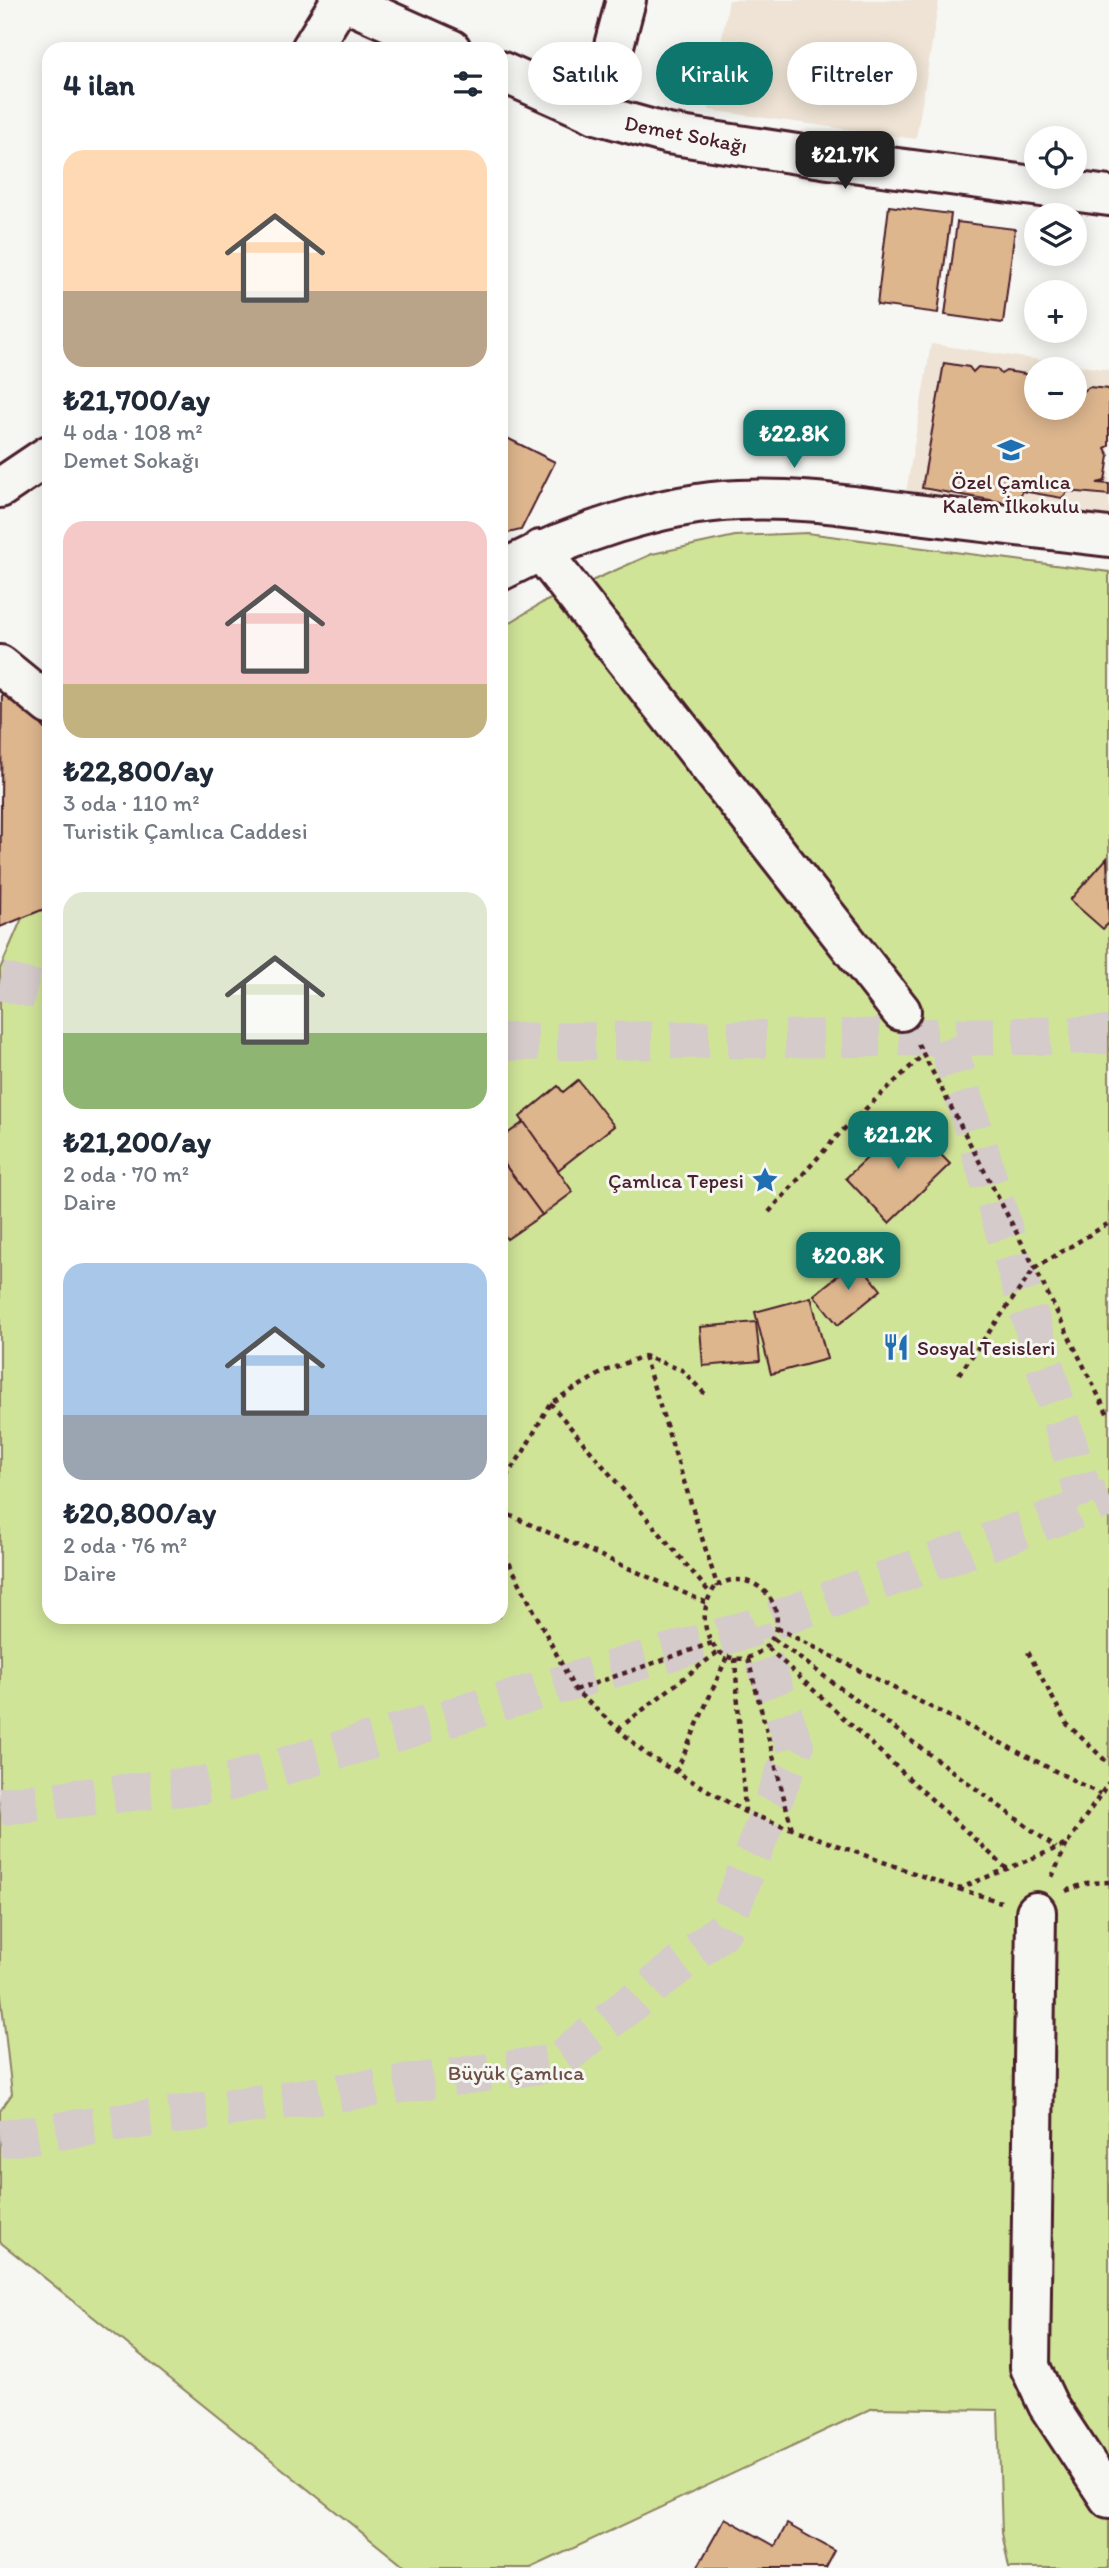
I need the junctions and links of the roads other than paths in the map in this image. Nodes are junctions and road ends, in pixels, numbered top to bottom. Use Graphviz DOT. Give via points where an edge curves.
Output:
graph roads {
  1 [pos="341,0"];
  2 [pos="626,0"];
  3 [pos="315,42"];
  4 [pos="435,42"];
  5 [pos="508,75"];
  6 [pos="596,114"];
  7 [pos="1109,196"];
  8 [pos="42,460"];
  9 [pos="0,488"];
  10 [pos="1109,537"];
  11 [pos="540,550"];
  12 [pos="508,567"];
  13 [pos="0,665"];
  14 [pos="42,699"];
  15 [pos="901,1011"];
  16 [pos="1050,1902"];
  17 [pos="1109,2498"];
  1 -- 3 [label="street"];
  1 -- 4 [label="street"];
  2 -- 6 [label="street"];
  5 -- 6 [label="street, Demet Sokağı"];
  6 -- 7 [label="street, Demet Sokağı" via="668,134"];
  8 -- 9 [label="street"];
  10 -- 11 [label="street" via="805,500 736,500 612,524"];
  11 -- 12 [label="street"];
  11 -- 15 [label="street"];
  13 -- 14 [label="street"];
  16 -- 17 [label="street" via="1030,2367 1048,2405"];
}
